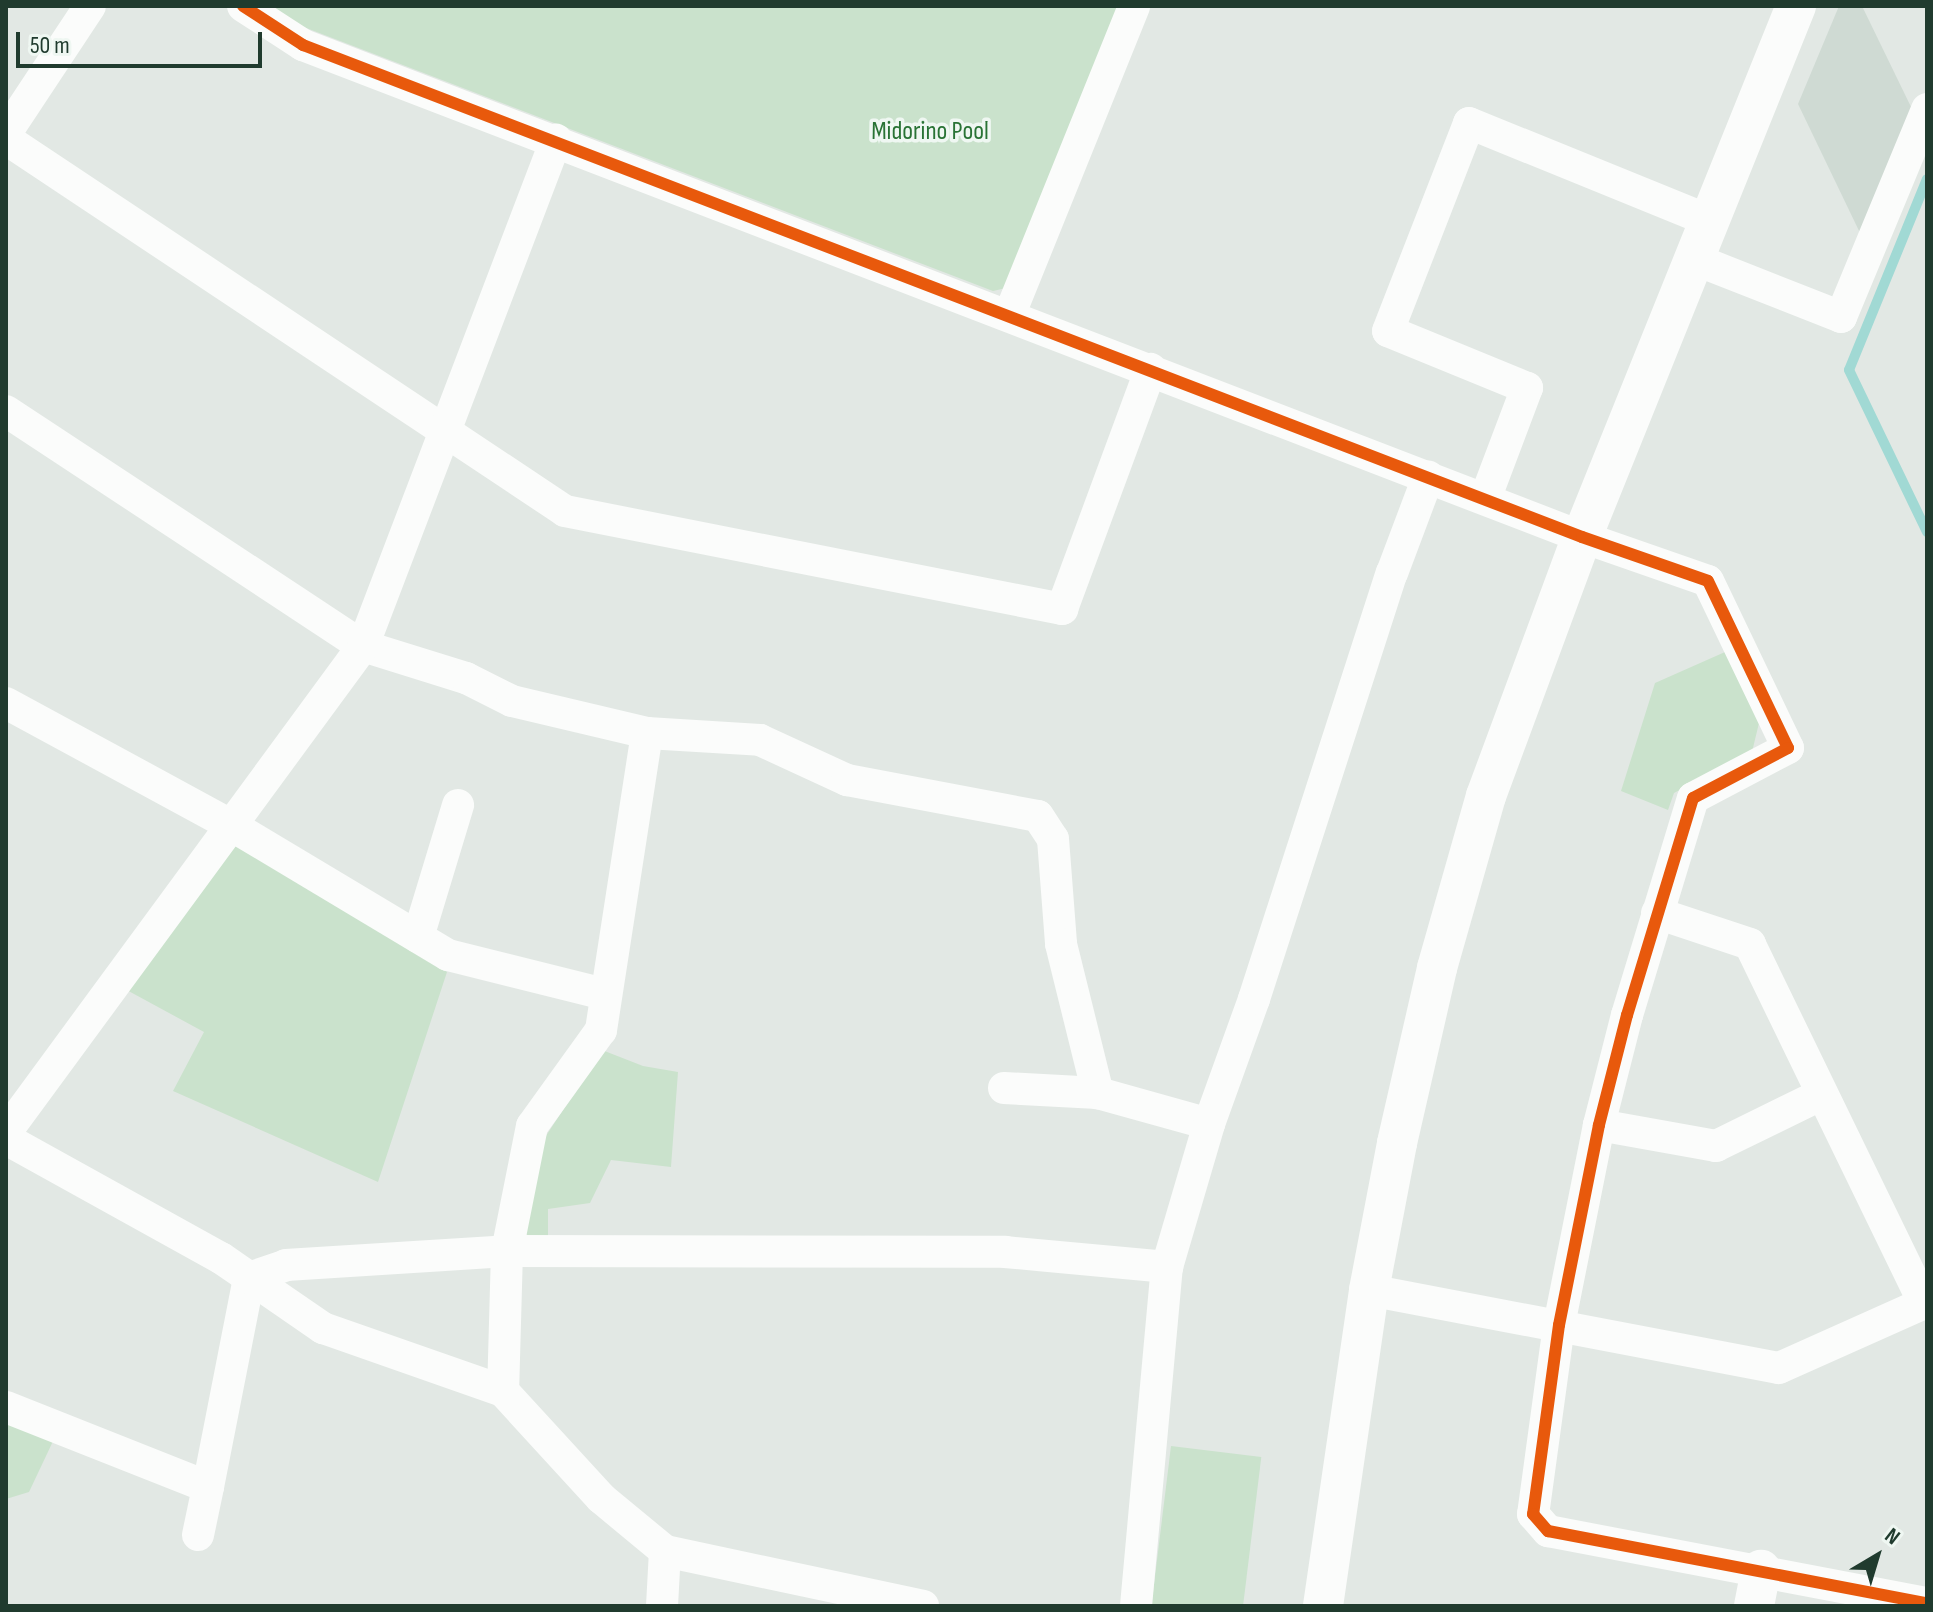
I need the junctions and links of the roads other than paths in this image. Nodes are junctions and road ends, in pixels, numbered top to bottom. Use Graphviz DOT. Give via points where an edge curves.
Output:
graph roads {
  1 [pos="90,6"];
  2 [pos="243,6"];
  3 [pos="1134,6"];
  4 [pos="1796,6"];
  5 [pos="1927,109"];
  6 [pos="6,136"];
  7 [pos="556,140"];
  8 [pos="1710,221"];
  9 [pos="1694,259"];
  10 [pos="1009,316"];
  11 [pos="1151,369"];
  12 [pos="6,411"];
  13 [pos="445,429"];
  14 [pos="1428,477"];
  15 [pos="1485,499"];
  16 [pos="1582,537"];
  17 [pos="363,646"];
  18 [pos="6,703"];
  19 [pos="647,733"];
  20 [pos="458,805"];
  21 [pos="229,824"];
  22 [pos="1657,913"];
  23 [pos="418,937"];
  24 [pos="604,994"];
  25 [pos="1004,1088"];
  26 [pos="1098,1093"];
  27 [pos="1822,1094"];
  28 [pos="1209,1124"];
  29 [pos="1599,1125"];
  30 [pos="6,1132"];
  31 [pos="6,1139"];
  32 [pos="507,1251"];
  33 [pos="1167,1267"];
  34 [pos="249,1278"];
  35 [pos="1369,1290"];
  36 [pos="1926,1306"];
  37 [pos="1559,1325"];
  38 [pos="503,1391"];
  39 [pos="6,1407"];
  40 [pos="208,1487"];
  41 [pos="198,1535"];
  42 [pos="665,1551"];
  43 [pos="1757,1588"];
  44 [pos="1927,1603"];
  45 [pos="662,1606"];
  46 [pos="923,1606"];
  47 [pos="1136,1606"];
  48 [pos="1323,1606"];
  1 -- 6 [label="street"];
  2 -- 7 [label="street" via="303,45"];
  3 -- 10 [label="street"];
  4 -- 8 [label="street"];
  5 -- 9 [label="street" via="1841,317"];
  6 -- 13 [label="street"];
  7 -- 10 [label="street"];
  7 -- 13 [label="street"];
  8 -- 9 [label="street"];
  8 -- 15 [label="street" via="1469,123 1388,331 1527,388"];
  9 -- 16 [label="street"];
  10 -- 11 [label="street"];
  11 -- 13 [label="street" via="1062,609 565,511"];
  11 -- 14 [label="street"];
  12 -- 17 [label="street"];
  13 -- 17 [label="street"];
  14 -- 15 [label="street"];
  14 -- 28 [label="street"];
  15 -- 16 [label="street"];
  16 -- 22 [label="street" via="1708,581 1788,748 1693,798"];
  16 -- 35 [label="street" via="1486,796 1437,968"];
  17 -- 19 [label="street" via="466,678 512,701"];
  17 -- 21 [label="street"];
  18 -- 21 [label="street"];
  19 -- 24 [label="street"];
  19 -- 26 [label="street" via="760,740 847,780 1038,816 1053,839 1061,944"];
  20 -- 23 [label="street"];
  21 -- 23 [label="street"];
  21 -- 30 [label="street"];
  22 -- 27 [label="street" via="1750,944"];
  22 -- 29 [label="street"];
  23 -- 24 [label="street" via="448,955"];
  24 -- 32 [label="street" via="601,1030 532,1126"];
  25 -- 26 [label="street"];
  26 -- 28 [label="street"];
  27 -- 29 [label="street" via="1716,1146"];
  27 -- 36 [label="street"];
  28 -- 33 [label="street"];
  29 -- 37 [label="street"];
  31 -- 34 [label="street"];
  32 -- 33 [label="street" via="1005,1252"];
  32 -- 34 [label="street" via="286,1265"];
  32 -- 38 [label="street"];
  33 -- 47 [label="street"];
  34 -- 38 [label="street" via="323,1328"];
  34 -- 40 [label="street"];
  35 -- 37 [label="street"];
  35 -- 48 [label="street"];
  36 -- 37 [label="street" via="1779,1368"];
  37 -- 43 [label="street" via="1533,1514 1548,1531"];
  38 -- 42 [label="street" via="601,1498"];
  39 -- 40 [label="street"];
  40 -- 41 [label="street"];
  42 -- 45 [label="street"];
  42 -- 46 [label="street"];
  43 -- 44 [label="street"];
}
